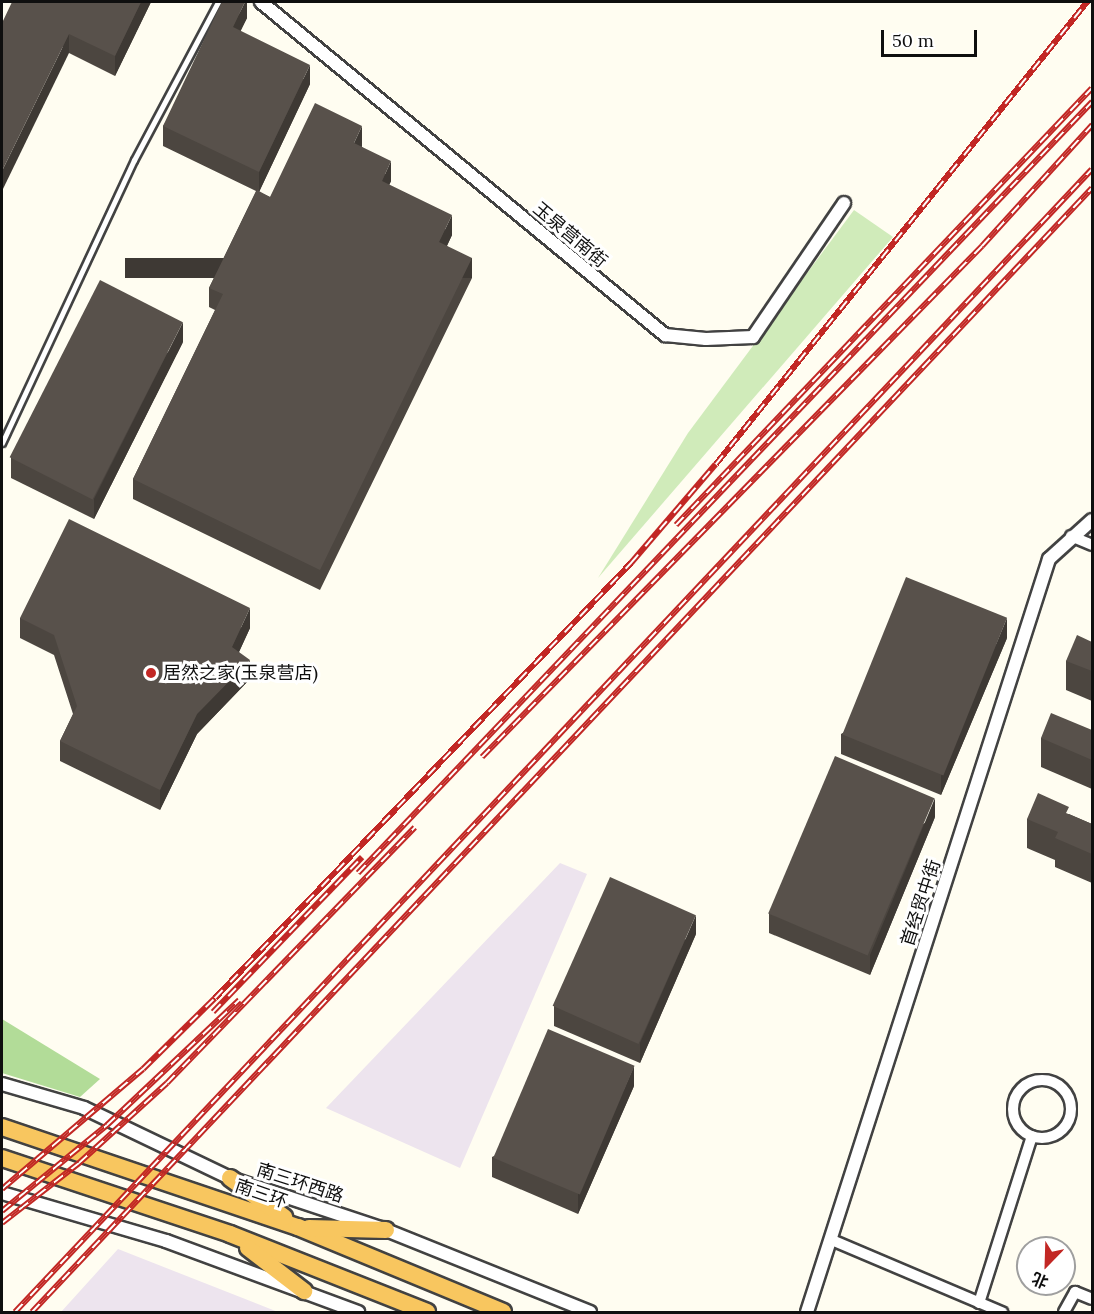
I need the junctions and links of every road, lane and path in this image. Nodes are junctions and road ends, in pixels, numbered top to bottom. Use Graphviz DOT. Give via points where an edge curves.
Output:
graph roads {
  1 [pos="218,2"];
  2 [pos="261,2"];
  3 [pos="844,203"];
  4 [pos="2,443"];
  5 [pos="1092,520"];
  6 [pos="1071,536"];
  7 [pos="1092,545"];
  8 [pos="2,1083"];
  9 [pos="2,1127"];
  10 [pos="1032,1136"];
  11 [pos="2,1158"];
  12 [pos="230,1178"];
  13 [pos="2,1194"];
  14 [pos="298,1227"];
  15 [pos="386,1230"];
  16 [pos="230,1234"];
  17 [pos="832,1240"];
  18 [pos="304,1291"];
  19 [pos="1092,1299"];
  20 [pos="979,1303"];
  21 [pos="358,1312"];
  22 [pos="427,1312"];
  23 [pos="503,1312"];
  24 [pos="590,1312"];
  25 [pos="807,1312"];
  26 [pos="1002,1312"];
  27 [pos="1064,1312"];
  1 -- 4 [label="lane" via="134,160"];
  2 -- 3 [label="street, 玉泉营南街" via="665,335 706,339 753,337"];
  5 -- 6 [label="street, 首经贸中街"];
  6 -- 7 [label="street"];
  6 -- 17 [label="street, 首经贸中街" via="1049,559"];
  8 -- 12 [label="street, 南三环西路" via="84,1108"];
  9 -- 14 [label="highway, 南三环"];
  10 -- 10 [label="street" via="1018,1126 1014,1117 1015,1098 1029,1083 1048,1081 1065,1092 1069,1118 1050,1137"];
  10 -- 20 [label="street"];
  11 -- 16 [label="highway"];
  12 -- 14 [label="highway"];
  12 -- 15 [label="street, 南三环西路"];
  13 -- 18 [label="street" via="166,1241"];
  14 -- 15 [label="highway"];
  14 -- 23 [label="highway, 南三环"];
  15 -- 24 [label="street, 南三环西路"];
  16 -- 18 [label="highway"];
  16 -- 22 [label="highway"];
  17 -- 20 [label="street"];
  17 -- 25 [label="street, 首经贸中街"];
  18 -- 21 [label="street"];
  19 -- 27 [label="street" via="1075,1292"];
  20 -- 26 [label="street"];
}
